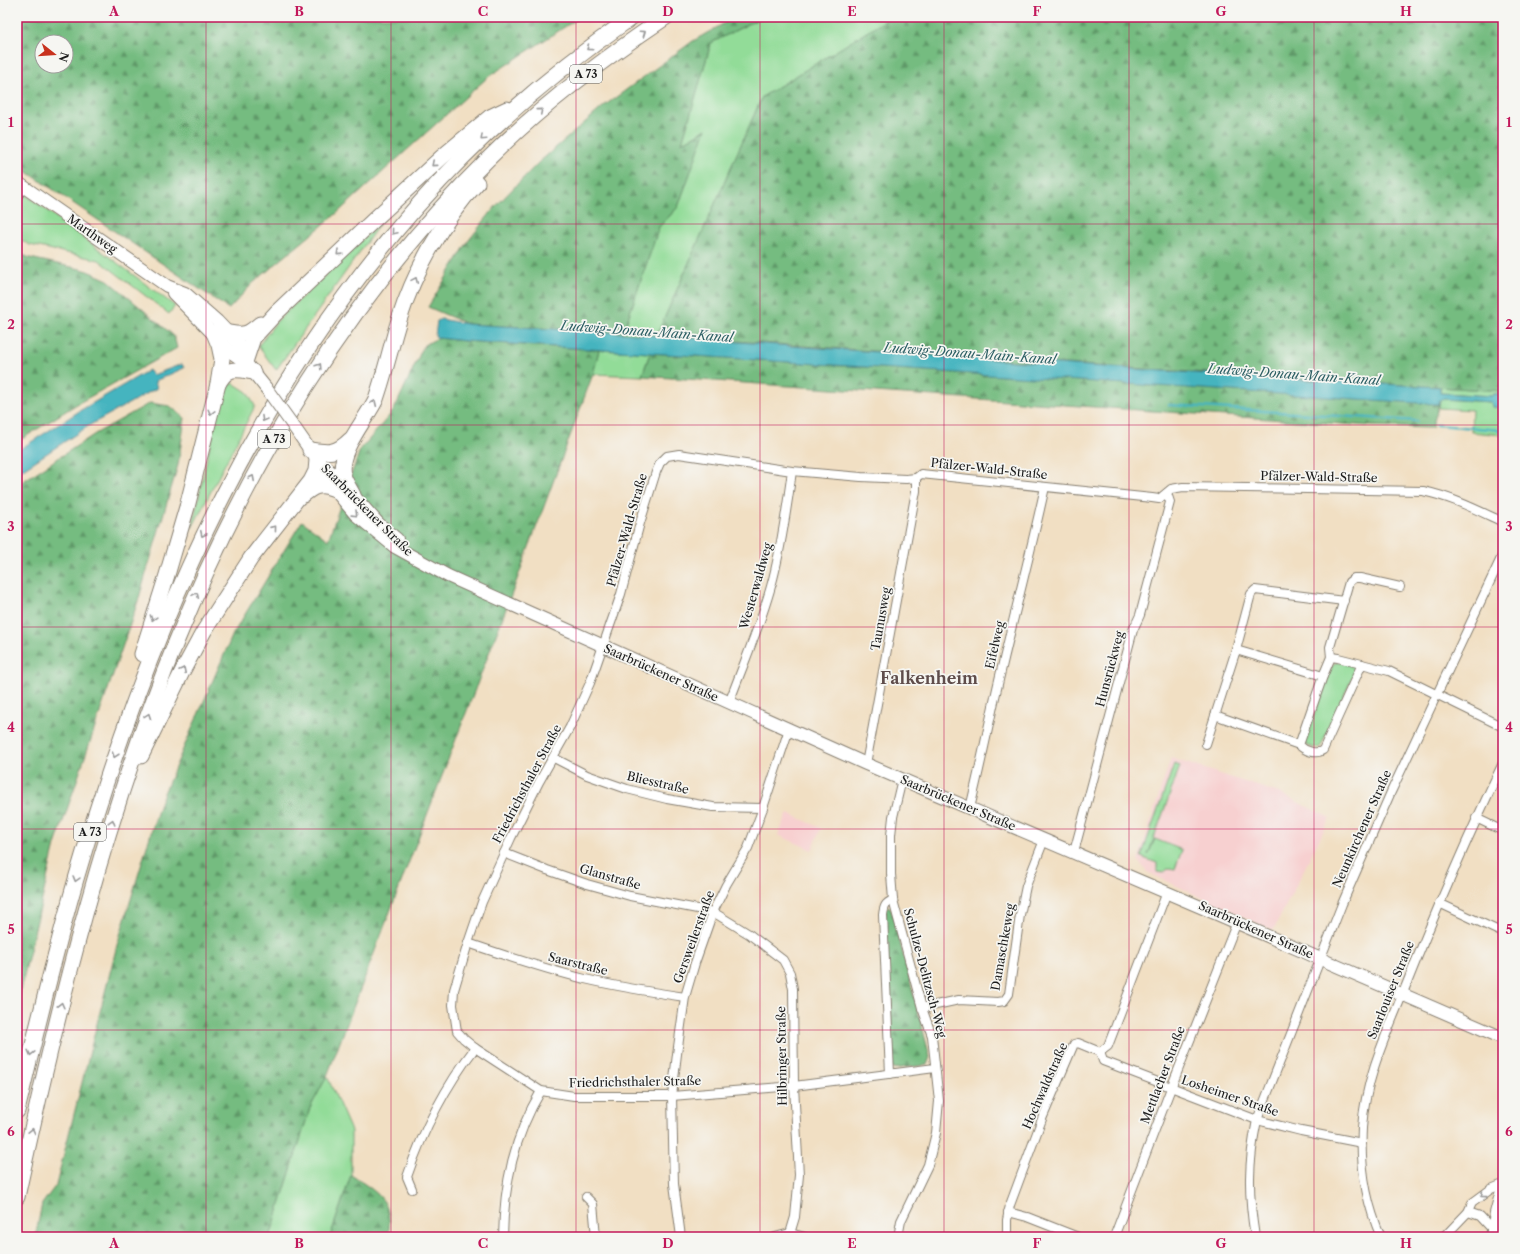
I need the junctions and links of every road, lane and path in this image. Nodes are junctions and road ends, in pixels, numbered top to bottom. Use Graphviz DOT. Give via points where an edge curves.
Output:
graph roads {
  1 [pos="632,17"];
  2 [pos="666,17"];
  3 [pos="523,102"];
  4 [pos="511,137"];
  5 [pos="21,184"];
  6 [pos="17,197"];
  7 [pos="276,313"];
  8 [pos="214,328"];
  9 [pos="230,333"];
  10 [pos="249,367"];
  11 [pos="218,384"];
  12 [pos="354,436"];
  13 [pos="314,455"];
  14 [pos="792,471"];
  15 [pos="916,478"];
  16 [pos="1046,487"];
  17 [pos="332,488"];
  18 [pos="1167,493"];
  19 [pos="353,495"];
  20 [pos="298,499"];
  21 [pos="1503,522"];
  22 [pos="1503,554"];
  23 [pos="417,559"];
  24 [pos="1400,586"];
  25 [pos="1344,601"];
  26 [pos="603,646"];
  27 [pos="1236,650"];
  28 [pos="1331,657"];
  29 [pos="1362,664"];
  30 [pos="1323,676"];
  31 [pos="1437,694"];
  32 [pos="729,703"];
  33 [pos="132,705"];
  34 [pos="1215,715"];
  35 [pos="1503,727"];
  36 [pos="789,730"];
  37 [pos="1206,744"];
  38 [pos="1299,745"];
  39 [pos="554,758"];
  40 [pos="1503,763"];
  41 [pos="866,764"];
  42 [pos="902,779"];
  43 [pos="122,792"];
  44 [pos="763,808"];
  45 [pos="970,808"];
  46 [pos="1476,818"];
  47 [pos="1503,831"];
  48 [pos="1044,840"];
  49 [pos="1074,852"];
  50 [pos="504,853"];
  51 [pos="1167,892"];
  52 [pos="893,900"];
  53 [pos="1439,903"];
  54 [pos="713,912"];
  55 [pos="1237,922"];
  56 [pos="1503,933"];
  57 [pos="468,943"];
  58 [pos="1320,958"];
  59 [pos="1402,994"];
  60 [pos="685,997"];
  61 [pos="922,1008"];
  62 [pos="1503,1038"];
  63 [pos="475,1048"];
  64 [pos="1100,1052"];
  65 [pos="935,1068"];
  66 [pos="890,1074"];
  67 [pos="794,1086"];
  68 [pos="1171,1088"];
  69 [pos="541,1091"];
  70 [pos="672,1096"];
  71 [pos="17,1111"];
  72 [pos="1257,1120"];
  73 [pos="1362,1143"];
  74 [pos="1503,1184"];
  75 [pos="1503,1187"];
  76 [pos="412,1189"];
  77 [pos="17,1197"];
  78 [pos="586,1197"];
  79 [pos="1008,1212"];
  80 [pos="1468,1212"];
  81 [pos="1492,1233"];
  82 [pos="790,1235"];
  83 [pos="503,1237"];
  84 [pos="596,1237"];
  85 [pos="681,1237"];
  86 [pos="775,1237"];
  87 [pos="805,1237"];
  88 [pos="898,1237"];
  89 [pos="1007,1237"];
  90 [pos="1078,1237"];
  91 [pos="1114,1237"];
  92 [pos="1255,1237"];
  93 [pos="1381,1237"];
  94 [pos="1444,1237"];
  1 -- 3 [label="highway, A 73, one-way" via="577,57"];
  4 -- 2 [label="highway, A 73, one-way" via="584,75"];
  3 -- 7 [label="highway, one-way" via="490,118 454,147"];
  3 -- 33 [label="highway, A 73, one-way" via="466,154 409,215 355,282 301,358 260,426 212,517 179,588"];
  12 -- 4 [label="highway, A 73, one-way" via="376,399 405,304 429,251 460,202 496,164"];
  43 -- 4 [label="highway, A 73, one-way" via="153,702 191,606 228,525 290,410 337,338 387,270 441,207"];
  5 -- 6 [label="street"];
  5 -- 8 [label="main road, Marthweg" via="167,286 184,293"];
  7 -- 9 [label="highway" via="248,333"];
  7 -- 10 [label="highway" via="253,338"];
  8 -- 9 [label="main road, Marthweg"];
  8 -- 10 [label="main road, Marthweg" via="231,352"];
  8 -- 11 [label="highway, A 73" via="222,359"];
  9 -- 10 [label="main road, Marthweg" via="238,343"];
  10 -- 11 [label="highway, A 73" via="230,370 222,376"];
  10 -- 13 [label="main road, Marthweg, bridge"];
  11 -- 33 [label="highway, A 73, one-way" via="185,514 141,657"];
  12 -- 13 [label="highway, A 73" via="334,452"];
  12 -- 19 [label="highway, A 73" via="342,467 343,476"];
  13 -- 17 [label="main road, Saarbrückener Straße"];
  13 -- 19 [label="main road, Saarbrückener Straße"];
  13 -- 20 [label="highway" via="314,476"];
  14 -- 15 [label="street, Pfälzer-Wald-Straße" via="860,477"];
  14 -- 26 [label="street, Pfälzer-Wald-Straße" via="679,454 667,456 660,464 646,500 621,594"];
  14 -- 32 [label="street, Westerwaldweg" via="783,534 773,579"];
  15 -- 16 [label="street, Pfälzer-Wald-Straße" via="921,474"];
  15 -- 41 [label="street, Taunusweg" via="916,491"];
  16 -- 18 [label="street, Pfälzer-Wald-Straße" via="1159,499"];
  16 -- 45 [label="street, Eifelweg"];
  17 -- 20 [label="highway" via="316,486"];
  17 -- 23 [label="main road, Saarbrückener Straße, one-way" via="374,531"];
  18 -- 21 [label="street, Pfälzer-Wald-Straße" via="1171,489 1183,487 1423,491 1454,499"];
  18 -- 49 [label="street, Hunsrückweg" via="1170,502"];
  19 -- 23 [label="main road, Saarbrückener Straße" via="378,523"];
  43 -- 20 [label="highway, one-way" via="208,626 251,558"];
  22 -- 31 [label="street, Neunkirchener Straße"];
  23 -- 26 [label="main road, Saarbrückener Straße" via="457,581"];
  24 -- 25 [label="street" via="1354,578 1349,582"];
  25 -- 27 [label="street" via="1255,590 1251,594"];
  25 -- 28 [label="street" via="1330,647"];
  26 -- 32 [label="main road, Saarbrückener Straße"];
  26 -- 39 [label="street, Friedrichsthaler Straße" via="582,702"];
  27 -- 30 [label="street"];
  27 -- 34 [label="street"];
  28 -- 29 [label="street"];
  28 -- 30 [label="street"];
  29 -- 31 [label="street" via="1389,671"];
  29 -- 38 [label="street" via="1323,750 1315,752"];
  30 -- 38 [label="street"];
  31 -- 35 [label="street"];
  31 -- 58 [label="street, Neunkirchener Straße" via="1391,792"];
  32 -- 36 [label="main road, Saarbrückener Straße"];
  33 -- 71 [label="highway, A 73, one-way" via="108,773 75,882"];
  34 -- 37 [label="street"];
  34 -- 38 [label="street"];
  36 -- 41 [label="main road, Saarbrückener Straße"];
  36 -- 44 [label="street, Gersweilerstraße"];
  39 -- 44 [label="street, Bliesstraße" via="587,775 667,799 713,807"];
  39 -- 50 [label="street, Friedrichsthaler Straße"];
  40 -- 46 [label="street, Saarlouiser Straße"];
  41 -- 42 [label="main road, Saarbrückener Straße"];
  42 -- 45 [label="main road, Saarbrückener Straße"];
  42 -- 52 [label="street, Schulze-Delitzsch-Weg" via="891,835"];
  77 -- 43 [label="highway, A 73, one-way" via="54,1033 93,885"];
  44 -- 54 [label="street, Gersweilerstraße" via="748,848"];
  45 -- 48 [label="main road, Saarbrückener Straße"];
  46 -- 47 [label="street"];
  46 -- 53 [label="street, Saarlouiser Straße"];
  48 -- 49 [label="main road, Saarbrückener Straße"];
  48 -- 61 [label="street, Damaschkeweg" via="1026,886 1009,994 1004,1001 959,1000"];
  49 -- 51 [label="main road, Saarbrückener Straße"];
  50 -- 54 [label="street, Glanstraße" via="547,870 630,896"];
  50 -- 57 [label="street, Friedrichsthaler Straße" via="482,902"];
  51 -- 55 [label="main road, Saarbrückener Straße"];
  51 -- 64 [label="street" via="1108,1046"];
  52 -- 61 [label="street, Schulze-Delitzsch-Weg"];
  52 -- 66 [label="street, Schulze-Delitzsch-Weg" via="887,902 883,915"];
  53 -- 56 [label="street"];
  53 -- 59 [label="street, Saarlouiser Straße"];
  54 -- 60 [label="street, Gersweilerstraße"];
  54 -- 67 [label="street, Hilbringer Straße" via="749,934 783,960 790,973 793,989"];
  55 -- 58 [label="main road, Saarbrückener Straße"];
  55 -- 68 [label="street, Mettlacher Straße"];
  57 -- 60 [label="street, Saarstraße" via="585,979 623,988"];
  57 -- 63 [label="street, Friedrichsthaler Straße" via="456,980 453,1005 457,1031"];
  58 -- 59 [label="main road, Saarbrückener Straße"];
  58 -- 72 [label="street, Neunkirchener Straße"];
  59 -- 62 [label="main road, Saarbrückener Straße"];
  59 -- 73 [label="street, Saarlouiser Straße" via="1370,1078 1363,1115"];
  60 -- 70 [label="street, Gersweilerstraße"];
  61 -- 65 [label="street, Schulze-Delitzsch-Weg" via="932,1036"];
  63 -- 69 [label="street, Friedrichsthaler Straße"];
  63 -- 76 [label="street" via="456,1072 420,1144 407,1177"];
  64 -- 68 [label="street, Losheimer Straße" via="1103,1061"];
  64 -- 79 [label="street, Hochwaldstraße" via="1078,1043 1074,1044 1042,1119"];
  65 -- 66 [label="street, Friedrichsthaler Straße"];
  65 -- 88 [label="street, Schulze-Delitzsch-Weg" via="939,1101 936,1133 928,1165 901,1220"];
  66 -- 67 [label="street, Friedrichsthaler Straße"];
  67 -- 70 [label="street, Friedrichsthaler Straße"];
  67 -- 82 [label="street, Hilbringer Straße" via="799,1175 795,1217"];
  68 -- 72 [label="street, Losheimer Straße"];
  68 -- 91 [label="street, Mettlacher Straße"];
  69 -- 70 [label="street, Friedrichsthaler Straße" via="574,1096"];
  69 -- 83 [label="street" via="524,1123 511,1160 503,1213"];
  70 -- 85 [label="street, Gersweilerstraße" via="674,1184"];
  72 -- 73 [label="street, Losheimer Straße"];
  72 -- 92 [label="street, Neunkirchener Straße" via="1249,1170"];
  73 -- 93 [label="street, Saarlouiser Straße" via="1365,1185 1372,1217"];
  74 -- 80 [label="street, one-way" via="1491,1189 1472,1203"];
  75 -- 81 [label="main road"];
  78 -- 84 [label="street" via="593,1204"];
  79 -- 89 [label="street, Hochwaldstraße"];
  79 -- 90 [label="street"];
  80 -- 81 [label="street" via="1480,1216"];
  80 -- 94 [label="street"];
  82 -- 86 [label="street"];
  82 -- 87 [label="street"];
}
